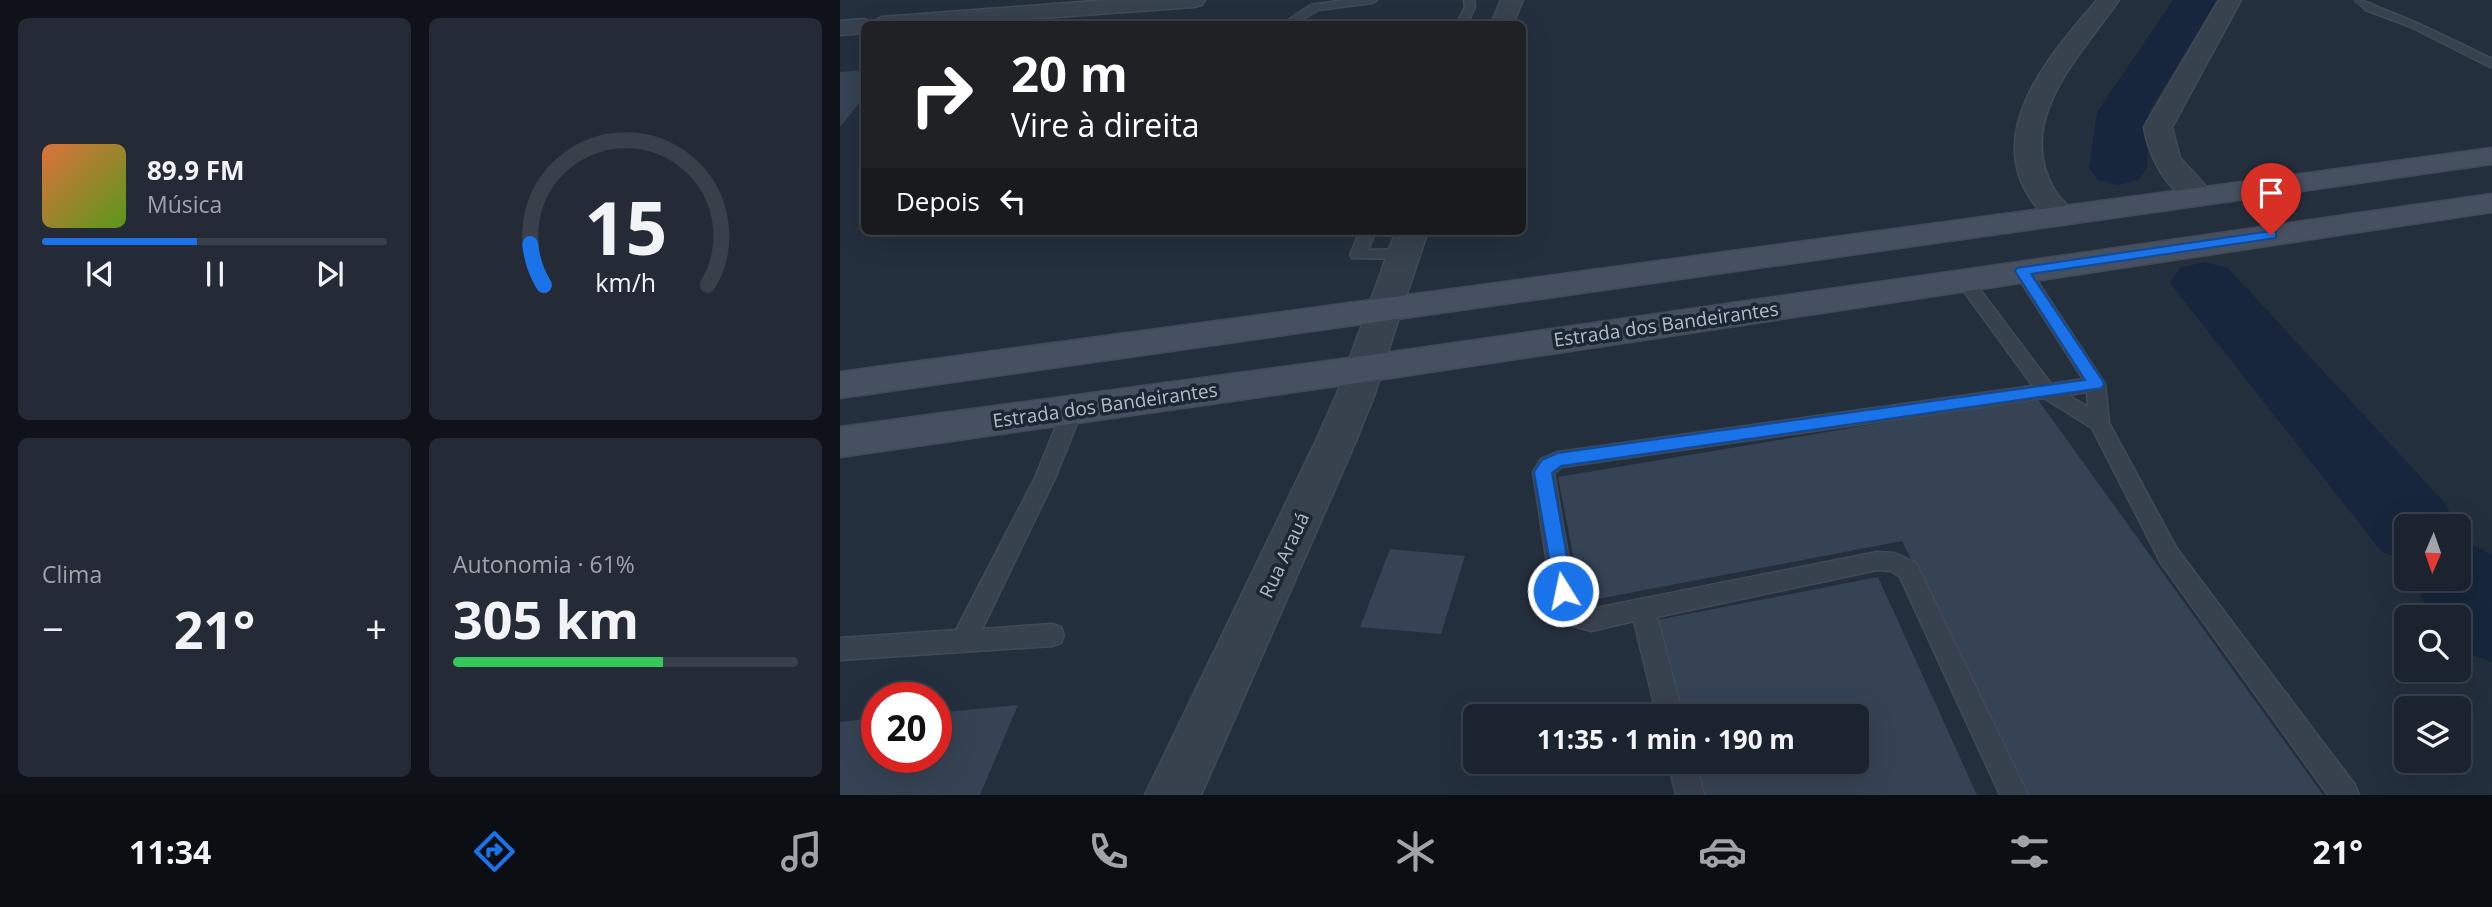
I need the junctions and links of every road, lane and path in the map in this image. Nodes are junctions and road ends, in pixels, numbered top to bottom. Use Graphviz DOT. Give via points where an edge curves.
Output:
graph roads {
  1 [pos="1194,0"];
  2 [pos="1372,0"];
  3 [pos="1469,0"];
  4 [pos="1512,0"];
  5 [pos="2108,0"];
  6 [pos="2230,0"];
  7 [pos="2360,0"];
  8 [pos="921,21"];
  9 [pos="1293,21"];
  10 [pos="1463,21"];
  11 [pos="1503,21"];
  12 [pos="861,26"];
  13 [pos="840,28"];
  14 [pos="2492,64"];
  15 [pos="2492,156"];
  16 [pos="2200,196"];
  17 [pos="2492,203"];
  18 [pos="2061,215"];
  19 [pos="1366,235"];
  20 [pos="1408,242"];
  21 [pos="2022,271"];
  22 [pos="1963,279"];
  23 [pos="1384,311"];
  24 [pos="1364,369"];
  25 [pos="2096,384"];
  26 [pos="840,386"];
  27 [pos="2046,390"];
  28 [pos="1073,409"];
  29 [pos="2099,423"];
  30 [pos="840,442"];
  31 [pos="1643,609"];
  32 [pos="1052,635"];
  33 [pos="963,642"];
  34 [pos="840,649"];
  35 [pos="1667,704"];
  36 [pos="1684,774"];
  37 [pos="1173,795"];
  38 [pos="1690,795"];
  39 [pos="2014,795"];
  40 [pos="2345,795"];
  1 -- 8 [label="street"];
  2 -- 9 [label="lane" via="1315,7"];
  3 -- 10 [label="lane"];
  4 -- 11 [label="street"];
  5 -- 18 [label="street" via="2054,67 2028,130 2028,160 2040,192"];
  6 -- 16 [label="street" via="2158,127 2160,149 2170,166"];
  7 -- 14 [label="lane"];
  12 -- 13 [label="street"];
  15 -- 16 [label="main road"];
  16 -- 18 [label="main road"];
  17 -- 21 [label="main road, Estrada dos Bandeirantes"];
  18 -- 23 [label="main road"];
  19 -- 20 [label="lane" via="1358,255"];
  20 -- 23 [label="street, Rua Arauá"];
  21 -- 22 [label="main road, Estrada dos Bandeirantes"];
  21 -- 25 [label="lane"];
  22 -- 24 [label="main road, Estrada dos Bandeirantes"];
  22 -- 27 [label="lane"];
  23 -- 24 [label="street, Rua Arauá"];
  23 -- 26 [label="main road"];
  24 -- 28 [label="main road, Estrada dos Bandeirantes"];
  24 -- 37 [label="street, Rua Arauá" via="1335,443"];
  25 -- 27 [label="lane"];
  25 -- 29 [label="lane"];
  27 -- 29 [label="lane"];
  27 -- 31 [label="lane" via="1548,465 1543,472 1567,615 1591,620"];
  28 -- 30 [label="main road, Estrada dos Bandeirantes"];
  28 -- 33 [label="lane" via="1045,478"];
  29 -- 40 [label="lane" via="2169,556"];
  31 -- 35 [label="lane"];
  31 -- 39 [label="lane" via="1877,561 1895,562 1908,570"];
  32 -- 33 [label="lane"];
  33 -- 34 [label="lane"];
  36 -- 38 [label="lane"];
}
